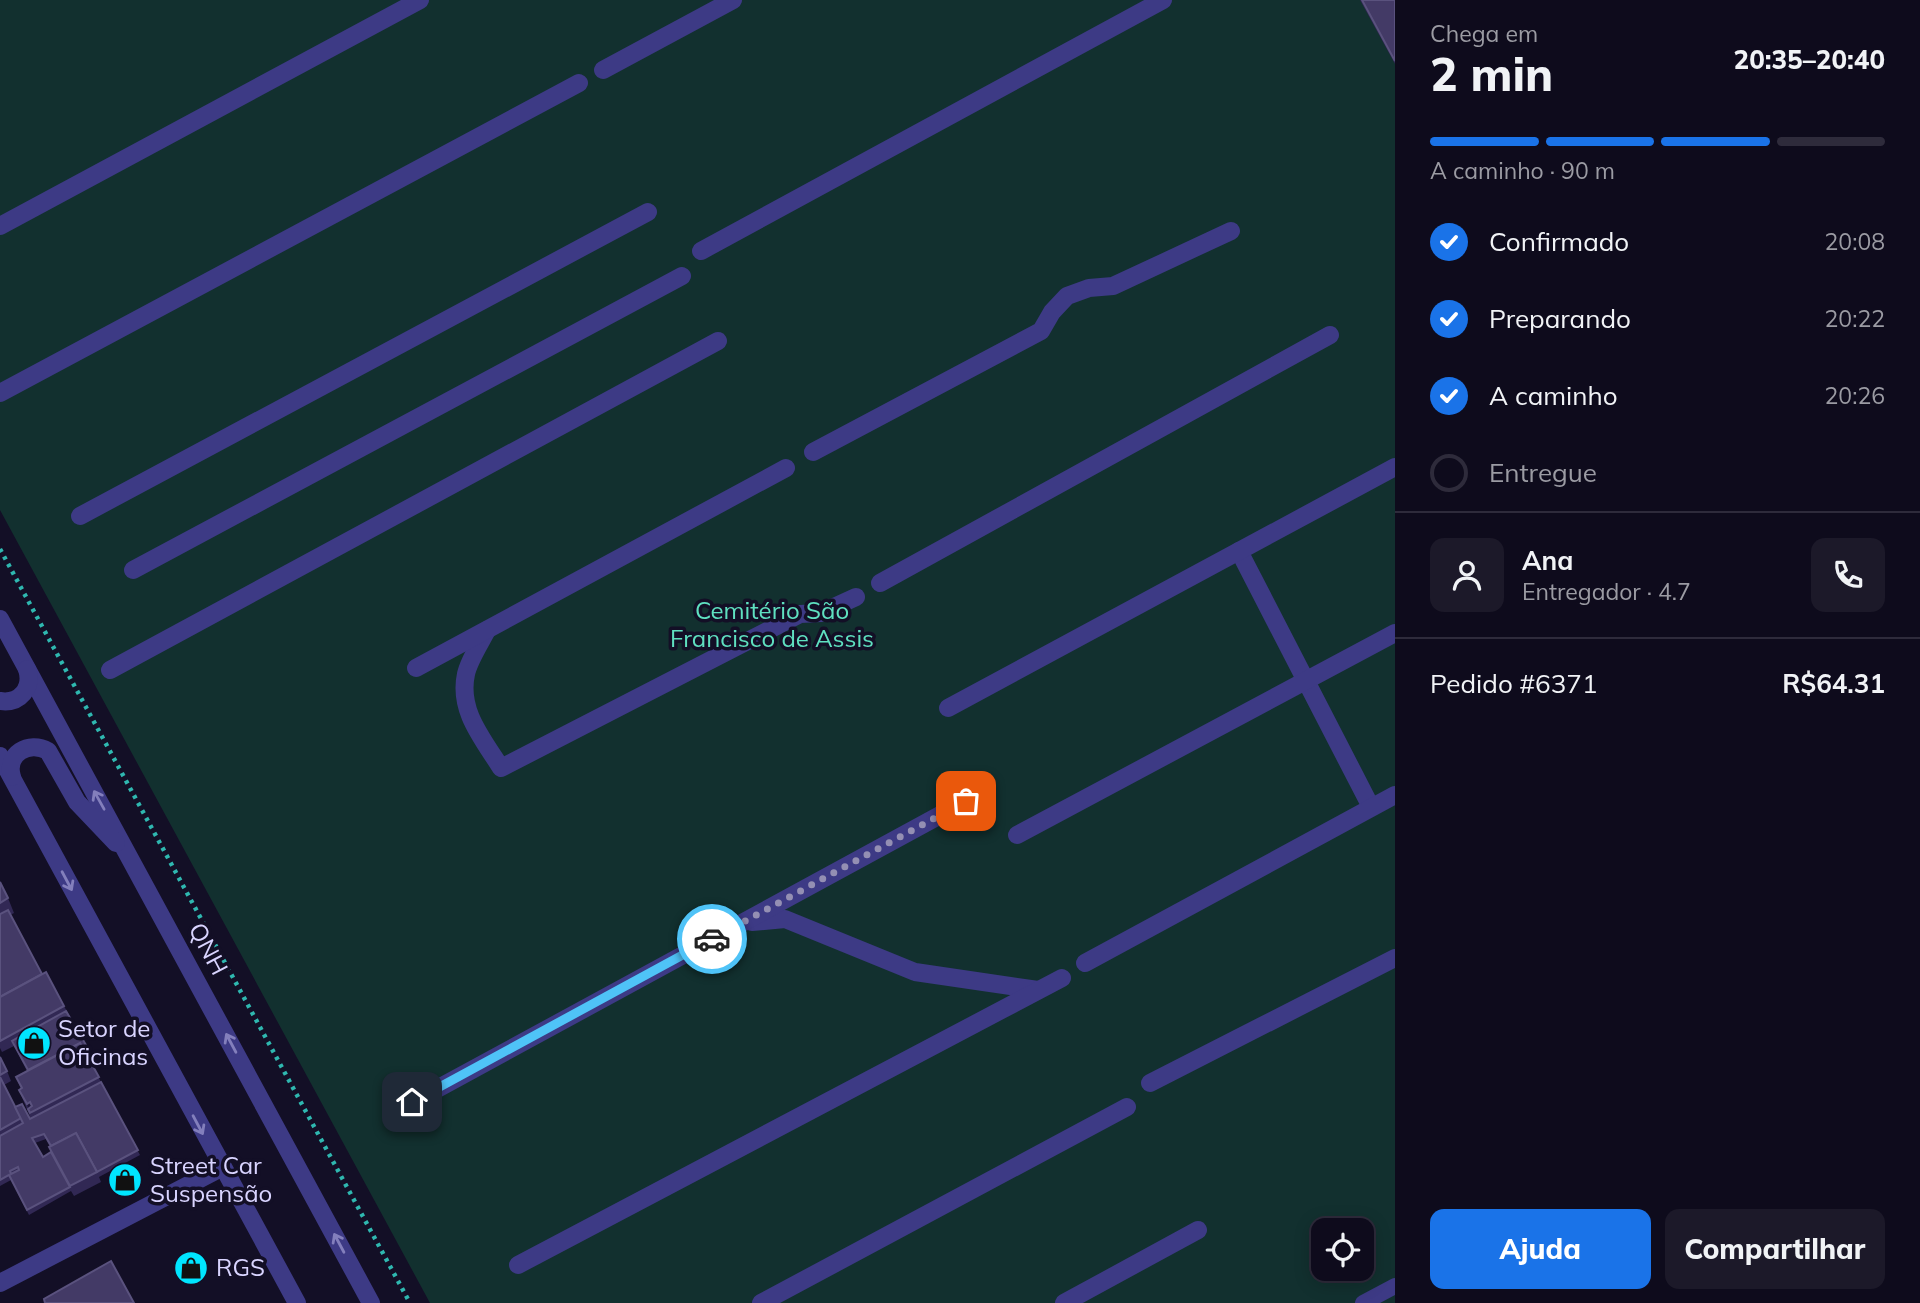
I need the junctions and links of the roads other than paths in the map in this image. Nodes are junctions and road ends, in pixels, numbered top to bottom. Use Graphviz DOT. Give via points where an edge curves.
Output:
graph roads {
  1 [pos="420,0"];
  2 [pos="733,0"];
  3 [pos="1163,0"];
  4 [pos="603,70"];
  5 [pos="579,83"];
  6 [pos="648,212"];
  7 [pos="0,226"];
  8 [pos="1231,231"];
  9 [pos="701,251"];
  10 [pos="682,276"];
  11 [pos="1329,335"];
  12 [pos="718,341"];
  13 [pos="0,393"];
  14 [pos="813,452"];
  15 [pos="1395,467"];
  16 [pos="786,468"];
  17 [pos="80,516"];
  18 [pos="1238,551"];
  19 [pos="133,570"];
  20 [pos="880,583"];
  21 [pos="856,597"];
  22 [pos="0,619"];
  23 [pos="487,630"];
  24 [pos="1395,633"];
  25 [pos="27,668"];
  26 [pos="416,668"];
  27 [pos="110,670"];
  28 [pos="1305,679"];
  29 [pos="0,701"];
  30 [pos="948,708"];
  31 [pos="0,756"];
  32 [pos="12,779"];
  33 [pos="1395,794"];
  34 [pos="966,801"];
  35 [pos="1371,807"];
  36 [pos="1017,835"];
  37 [pos="132,861"];
  38 [pos="743,923"];
  39 [pos="1395,958"];
  40 [pos="1085,963"];
  41 [pos="1062,978"];
  42 [pos="1038,990"];
  43 [pos="1150,1083"];
  44 [pos="412,1102"];
  45 [pos="1127,1107"];
  46 [pos="221,1168"];
  47 [pos="1198,1230"];
  48 [pos="518,1265"];
  49 [pos="0,1283"];
  50 [pos="1395,1286"];
  51 [pos="297,1303"];
  52 [pos="371,1303"];
  53 [pos="761,1303"];
  54 [pos="1064,1303"];
  55 [pos="1363,1303"];
  1 -- 7 [label="street"];
  2 -- 4 [label="street"];
  3 -- 9 [label="street"];
  5 -- 13 [label="street"];
  6 -- 17 [label="street"];
  8 -- 14 [label="street" via="1113,286 1067,296 1041,331"];
  10 -- 19 [label="street"];
  11 -- 20 [label="street"];
  12 -- 27 [label="street"];
  15 -- 18 [label="street"];
  16 -- 23 [label="street"];
  18 -- 28 [label="street"];
  18 -- 30 [label="street"];
  21 -- 23 [label="street" via="821,613 800,614 501,768 468,714 464,695 466,673"];
  22 -- 25 [label="street, QNH"];
  23 -- 26 [label="street"];
  24 -- 28 [label="street"];
  25 -- 29 [label="street" via="26,691 13,701"];
  37 -- 25 [label="street, QNH, one-way"];
  28 -- 35 [label="street"];
  28 -- 36 [label="street"];
  31 -- 32 [label="street"];
  32 -- 37 [label="street" via="11,764 18,752 32,746 48,751 76,802"];
  32 -- 46 [label="street, one-way"];
  33 -- 35 [label="street"];
  34 -- 38 [label="street"];
  35 -- 40 [label="street"];
  52 -- 37 [label="street, QNH, one-way"];
  38 -- 42 [label="street" via="785,919 915,972"];
  38 -- 44 [label="street"];
  39 -- 43 [label="street"];
  41 -- 42 [label="street"];
  42 -- 48 [label="street"];
  45 -- 53 [label="street"];
  46 -- 49 [label="street"];
  46 -- 51 [label="street"];
  47 -- 54 [label="street"];
  50 -- 55 [label="lane"];
}
